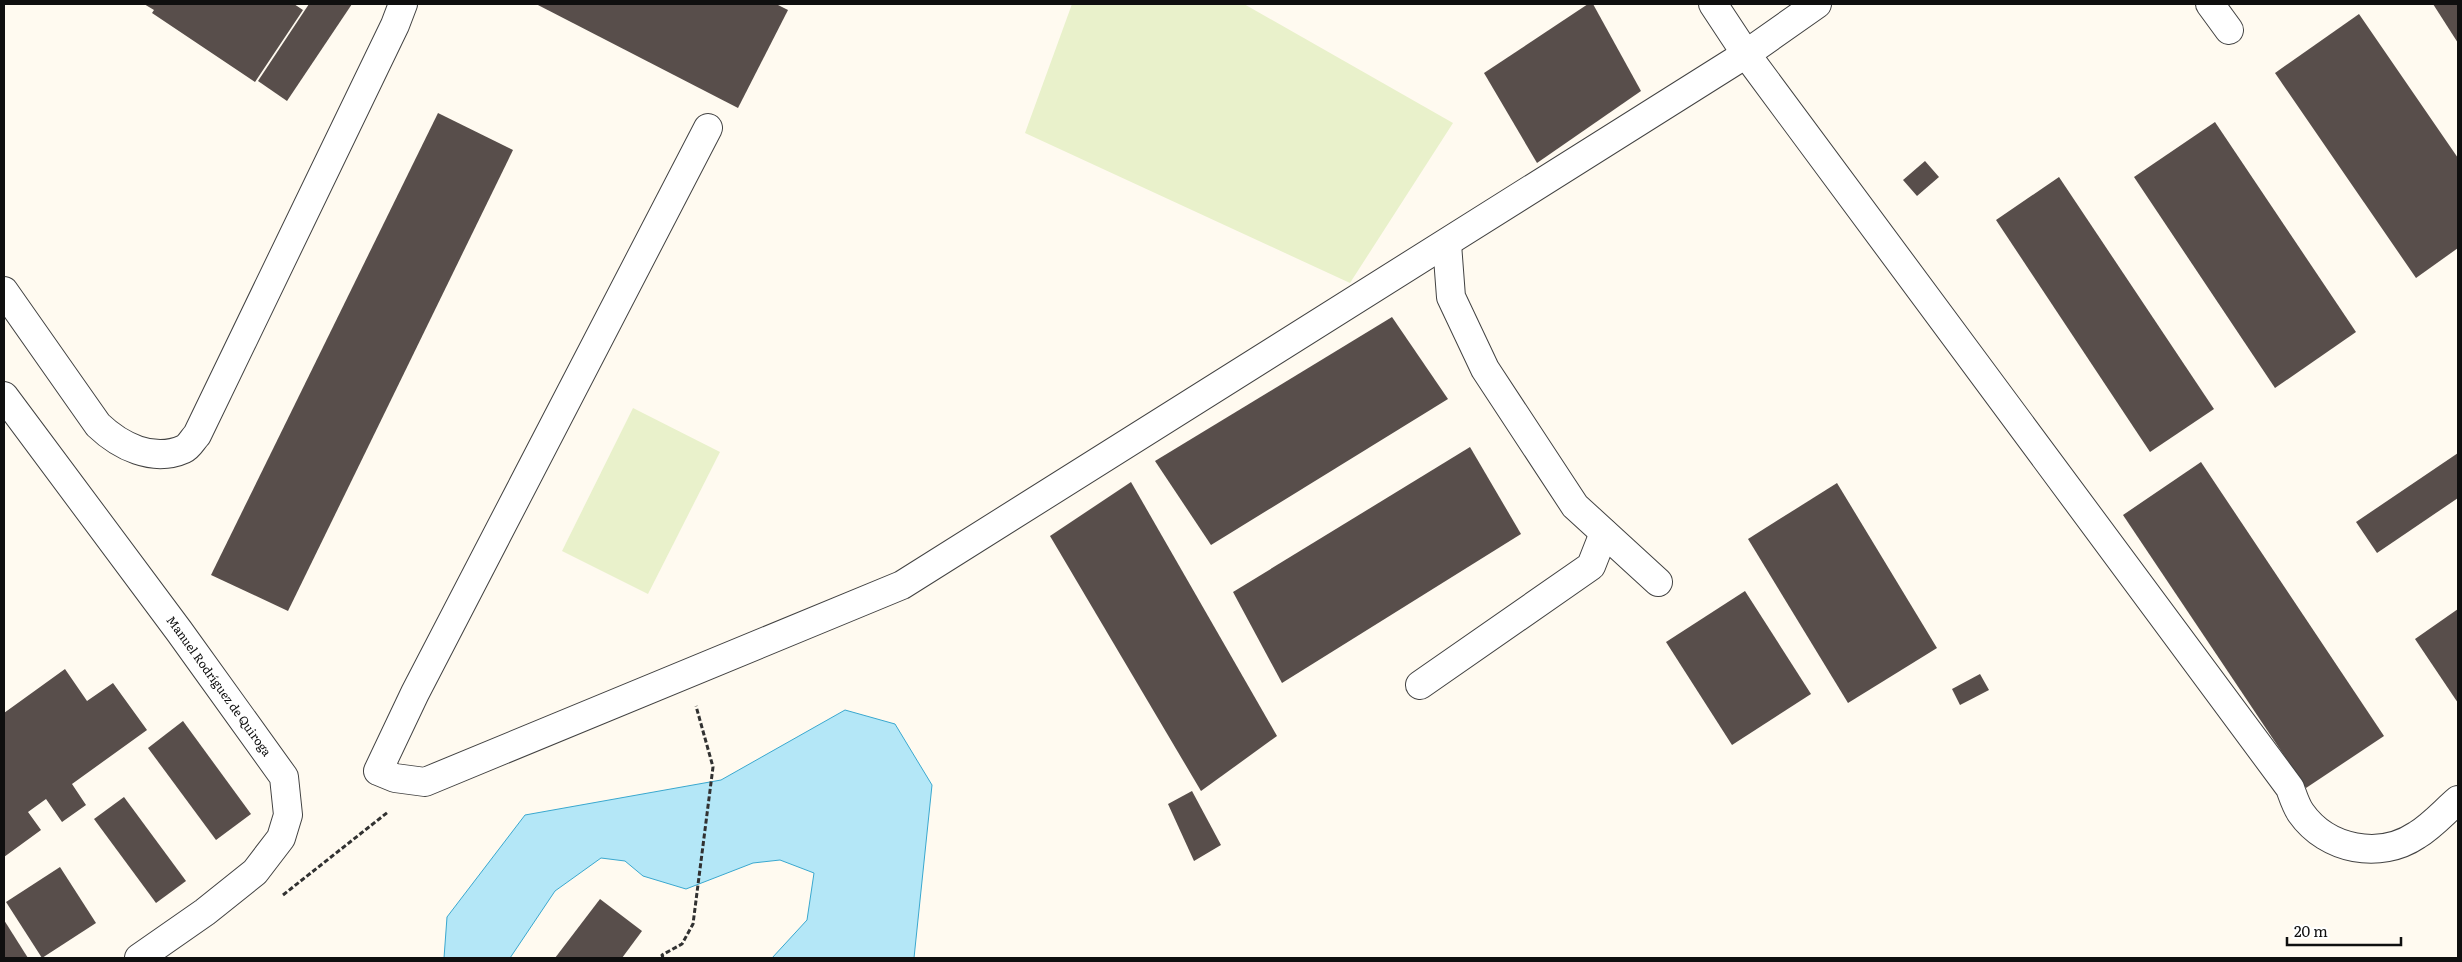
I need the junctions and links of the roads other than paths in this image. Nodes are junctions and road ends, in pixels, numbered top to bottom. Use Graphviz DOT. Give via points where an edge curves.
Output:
graph roads {
  1 [pos="403,4"];
  2 [pos="1713,4"];
  3 [pos="1817,4"];
  4 [pos="2210,4"];
  5 [pos="2229,30"];
  6 [pos="1746,54"];
  7 [pos="708,128"];
  8 [pos="1447,244"];
  9 [pos="4,292"];
  10 [pos="8,410"];
  11 [pos="1604,533"];
  12 [pos="1658,582"];
  13 [pos="1420,685"];
  14 [pos="2458,800"];
  15 [pos="139,958"];
  1 -- 9 [label="street" via="201,426 186,449 170,453 137,451 109,436"];
  2 -- 6 [label="street"];
  3 -- 6 [label="street"];
  4 -- 5 [label="street"];
  6 -- 8 [label="street"];
  6 -- 14 [label="street" via="2290,788 2301,812 2318,831 2341,845 2367,850 2394,846 2418,835"];
  7 -- 8 [label="street" via="378,771 395,778 425,782 902,585"];
  8 -- 11 [label="street" via="1451,297 1485,368 1574,506"];
  10 -- 15 [label="street, Manuel Rodríguez de Quiroga" via="179,631 284,777 288,815 281,838 255,872"];
  11 -- 12 [label="street"];
  11 -- 13 [label="street" via="1591,566"];
}
